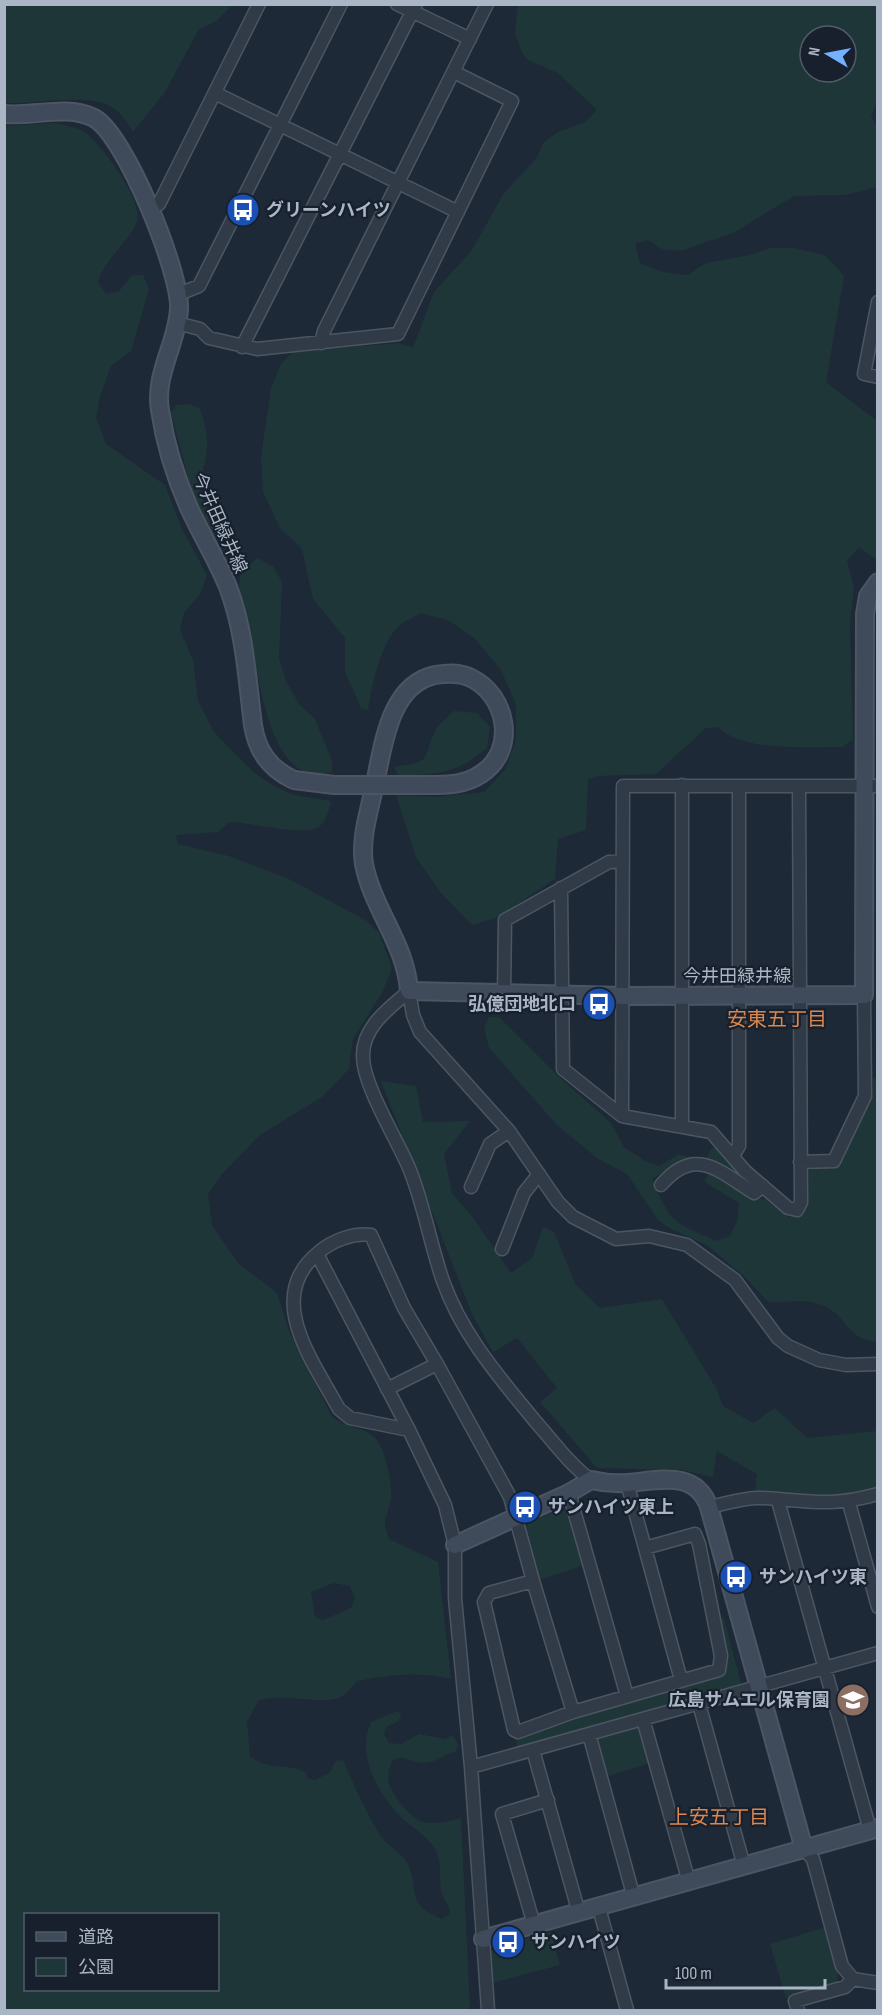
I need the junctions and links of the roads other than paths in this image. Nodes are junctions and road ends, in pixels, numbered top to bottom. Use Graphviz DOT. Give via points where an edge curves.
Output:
graph roads {
  1 [pos="259,4"];
  2 [pos="341,4"];
  3 [pos="397,4"];
  4 [pos="487,4"];
  5 [pos="414,8"];
  6 [pos="470,39"];
  7 [pos="454,72"];
  8 [pos="215,93"];
  9 [pos="4,114"];
  10 [pos="281,124"];
  11 [pos="341,155"];
  12 [pos="398,183"];
  13 [pos="149,209"];
  14 [pos="458,212"];
  15 [pos="179,294"];
  16 [pos="878,302"];
  17 [pos="177,322"];
  18 [pos="321,343"];
  19 [pos="242,347"];
  20 [pos="878,377"];
  21 [pos="878,582"];
  22 [pos="682,785"];
  23 [pos="739,786"];
  24 [pos="799,786"];
  25 [pos="871,786"];
  26 [pos="623,861"];
  27 [pos="561,888"];
  28 [pos="410,991"];
  29 [pos="504,994"];
  30 [pos="564,994"];
  31 [pos="740,995"];
  32 [pos="864,995"];
  33 [pos="623,996"];
  34 [pos="682,996"];
  35 [pos="799,996"];
  36 [pos="878,1039"];
  37 [pos="864,1040"];
  38 [pos="622,1116"];
  39 [pos="682,1126"];
  40 [pos="510,1131"];
  41 [pos="733,1156"];
  42 [pos="800,1162"];
  43 [pos="539,1174"];
  44 [pos="662,1185"];
  45 [pos="763,1186"];
  46 [pos="471,1187"];
  47 [pos="502,1248"];
  48 [pos="317,1254"];
  49 [pos="437,1364"];
  50 [pos="878,1365"];
  51 [pos="387,1389"];
  52 [pos="409,1430"];
  53 [pos="591,1480"];
  54 [pos="627,1484"];
  55 [pos="569,1493"];
  56 [pos="878,1494"];
  57 [pos="778,1501"];
  58 [pos="849,1503"];
  59 [pos="710,1507"];
  60 [pos="515,1517"];
  61 [pos="455,1545"];
  62 [pos="645,1548"];
  63 [pos="533,1581"];
  64 [pos="878,1607"];
  65 [pos="878,1653"];
  66 [pos="825,1668"];
  67 [pos="681,1680"];
  68 [pos="759,1687"];
  69 [pos="627,1696"];
  70 [pos="699,1704"];
  71 [pos="573,1712"];
  72 [pos="644,1719"];
  73 [pos="589,1734"];
  74 [pos="533,1750"];
  75 [pos="471,1767"];
  76 [pos="548,1800"];
  77 [pos="874,1829"];
  78 [pos="804,1848"];
  79 [pos="744,1866"];
  80 [pos="690,1882"];
  81 [pos="634,1898"];
  82 [pos="598,1908"];
  83 [pos="579,1913"];
  84 [pos="534,1925"];
  85 [pos="483,1939"];
  86 [pos="853,1979"];
  87 [pos="878,1983"];
  88 [pos="488,2010"];
  89 [pos="627,2010"];
  90 [pos="798,2010"];
  1 -- 8 [label="street"];
  2 -- 10 [label="street"];
  3 -- 5 [label="street"];
  4 -- 6 [label="street"];
  5 -- 6 [label="street"];
  5 -- 11 [label="street"];
  6 -- 7 [label="street"];
  7 -- 12 [label="street"];
  7 -- 14 [label="street" via="512,101"];
  8 -- 10 [label="street"];
  8 -- 13 [label="street" via="159,204"];
  9 -- 13 [label="main road, 今井田緑井線" via="63,111 94,118 109,129 122,147"];
  10 -- 11 [label="street"];
  10 -- 15 [label="street" via="199,286"];
  11 -- 12 [label="street"];
  11 -- 19 [label="street"];
  12 -- 14 [label="street"];
  12 -- 18 [label="street"];
  13 -- 15 [label="main road, 今井田緑井線"];
  14 -- 18 [label="street" via="398,334"];
  15 -- 17 [label="main road, 今井田緑井線"];
  16 -- 20 [label="street" via="864,374"];
  17 -- 19 [label="street" via="200,329 209,338"];
  17 -- 28 [label="main road, 今井田緑井線, bridge" via="158,395 181,490 217,562 238,616 256,740 270,765 294,780 334,785 429,785 465,782 482,774 500,752 502,710 485,686 455,673 427,677 412,686 392,717 383,745 364,837 364,862 371,892 405,961"];
  18 -- 19 [label="street"];
  21 -- 25 [label="main road" via="868,596 865,614"];
  22 -- 23 [label="street"];
  22 -- 26 [label="street" via="623,786"];
  22 -- 34 [label="street"];
  23 -- 24 [label="street"];
  23 -- 31 [label="street"];
  24 -- 25 [label="street"];
  24 -- 35 [label="street"];
  25 -- 32 [label="main road"];
  26 -- 27 [label="street" via="609,862"];
  26 -- 33 [label="street"];
  27 -- 29 [label="street" via="505,920"];
  27 -- 30 [label="street"];
  28 -- 29 [label="main road, 今井田緑井線"];
  28 -- 40 [label="street" via="420,1032"];
  28 -- 53 [label="street" via="382,1014 365,1041 362,1054 367,1079 410,1170 454,1308 494,1371"];
  29 -- 30 [label="main road, 今井田緑井線"];
  30 -- 33 [label="main road, 今井田緑井線"];
  30 -- 38 [label="street" via="563,1069"];
  31 -- 34 [label="main road, 今井田緑井線"];
  31 -- 35 [label="main road, 今井田緑井線"];
  31 -- 41 [label="street" via="739,1146"];
  32 -- 35 [label="main road, 今井田緑井線"];
  32 -- 37 [label="street"];
  33 -- 34 [label="main road, 今井田緑井線"];
  33 -- 38 [label="street"];
  34 -- 39 [label="street"];
  35 -- 42 [label="street"];
  36 -- 37 [label="street"];
  37 -- 42 [label="street" via="865,1096 834,1161"];
  38 -- 39 [label="street"];
  39 -- 41 [label="street" via="711,1132"];
  40 -- 43 [label="street"];
  40 -- 46 [label="street" via="490,1144"];
  41 -- 45 [label="street"];
  42 -- 45 [label="street" via="801,1202 797,1210 788,1208"];
  43 -- 47 [label="street" via="524,1193"];
  43 -- 50 [label="street" via="566,1211 605,1236 650,1236 673,1241 687,1245 720,1266 745,1291 778,1338 805,1356 846,1365"];
  44 -- 45 [label="street" via="674,1170 694,1164 719,1170 754,1193"];
  48 -- 49 [label="street" via="327,1245 361,1233 371,1235 404,1308"];
  48 -- 51 [label="street"];
  48 -- 52 [label="street" via="302,1267 292,1292 297,1331 339,1409 350,1418"];
  49 -- 51 [label="street"];
  49 -- 60 [label="street" via="510,1497"];
  51 -- 52 [label="street"];
  52 -- 61 [label="street" via="445,1505"];
  53 -- 54 [label="main road"];
  53 -- 55 [label="main road"];
  54 -- 59 [label="main road" via="679,1479 692,1484 706,1497"];
  54 -- 62 [label="street"];
  55 -- 60 [label="main road"];
  55 -- 69 [label="street"];
  56 -- 58 [label="street"];
  57 -- 58 [label="street"];
  57 -- 59 [label="street" via="760,1498"];
  57 -- 66 [label="street"];
  58 -- 64 [label="street"];
  59 -- 68 [label="main road"];
  60 -- 61 [label="main road"];
  60 -- 63 [label="street"];
  61 -- 75 [label="street" via="455,1598"];
  62 -- 67 [label="street"];
  62 -- 67 [label="street" via="695,1534 699,1544 721,1656 719,1670"];
  63 -- 71 [label="street"];
  63 -- 71 [label="street" via="489,1593 484,1602 514,1730 518,1732"];
  65 -- 66 [label="street"];
  66 -- 68 [label="street"];
  66 -- 77 [label="street"];
  67 -- 69 [label="street"];
  68 -- 70 [label="street"];
  68 -- 78 [label="main road"];
  69 -- 71 [label="street"];
  70 -- 72 [label="street"];
  70 -- 79 [label="street"];
  72 -- 73 [label="street"];
  72 -- 80 [label="street"];
  73 -- 74 [label="street"];
  73 -- 81 [label="street"];
  74 -- 75 [label="street"];
  74 -- 76 [label="street"];
  75 -- 85 [label="street"];
  76 -- 83 [label="street"];
  76 -- 84 [label="street" via="502,1814"];
  77 -- 78 [label="main road"];
  78 -- 79 [label="main road"];
  78 -- 86 [label="street" via="813,1859 842,1966"];
  79 -- 80 [label="main road"];
  80 -- 81 [label="main road"];
  81 -- 82 [label="main road"];
  82 -- 83 [label="main road"];
  82 -- 89 [label="street"];
  83 -- 84 [label="main road"];
  84 -- 85 [label="main road"];
  85 -- 88 [label="street"];
  86 -- 87 [label="street"];
  86 -- 90 [label="street" via="845,1988 795,2001"];
}
